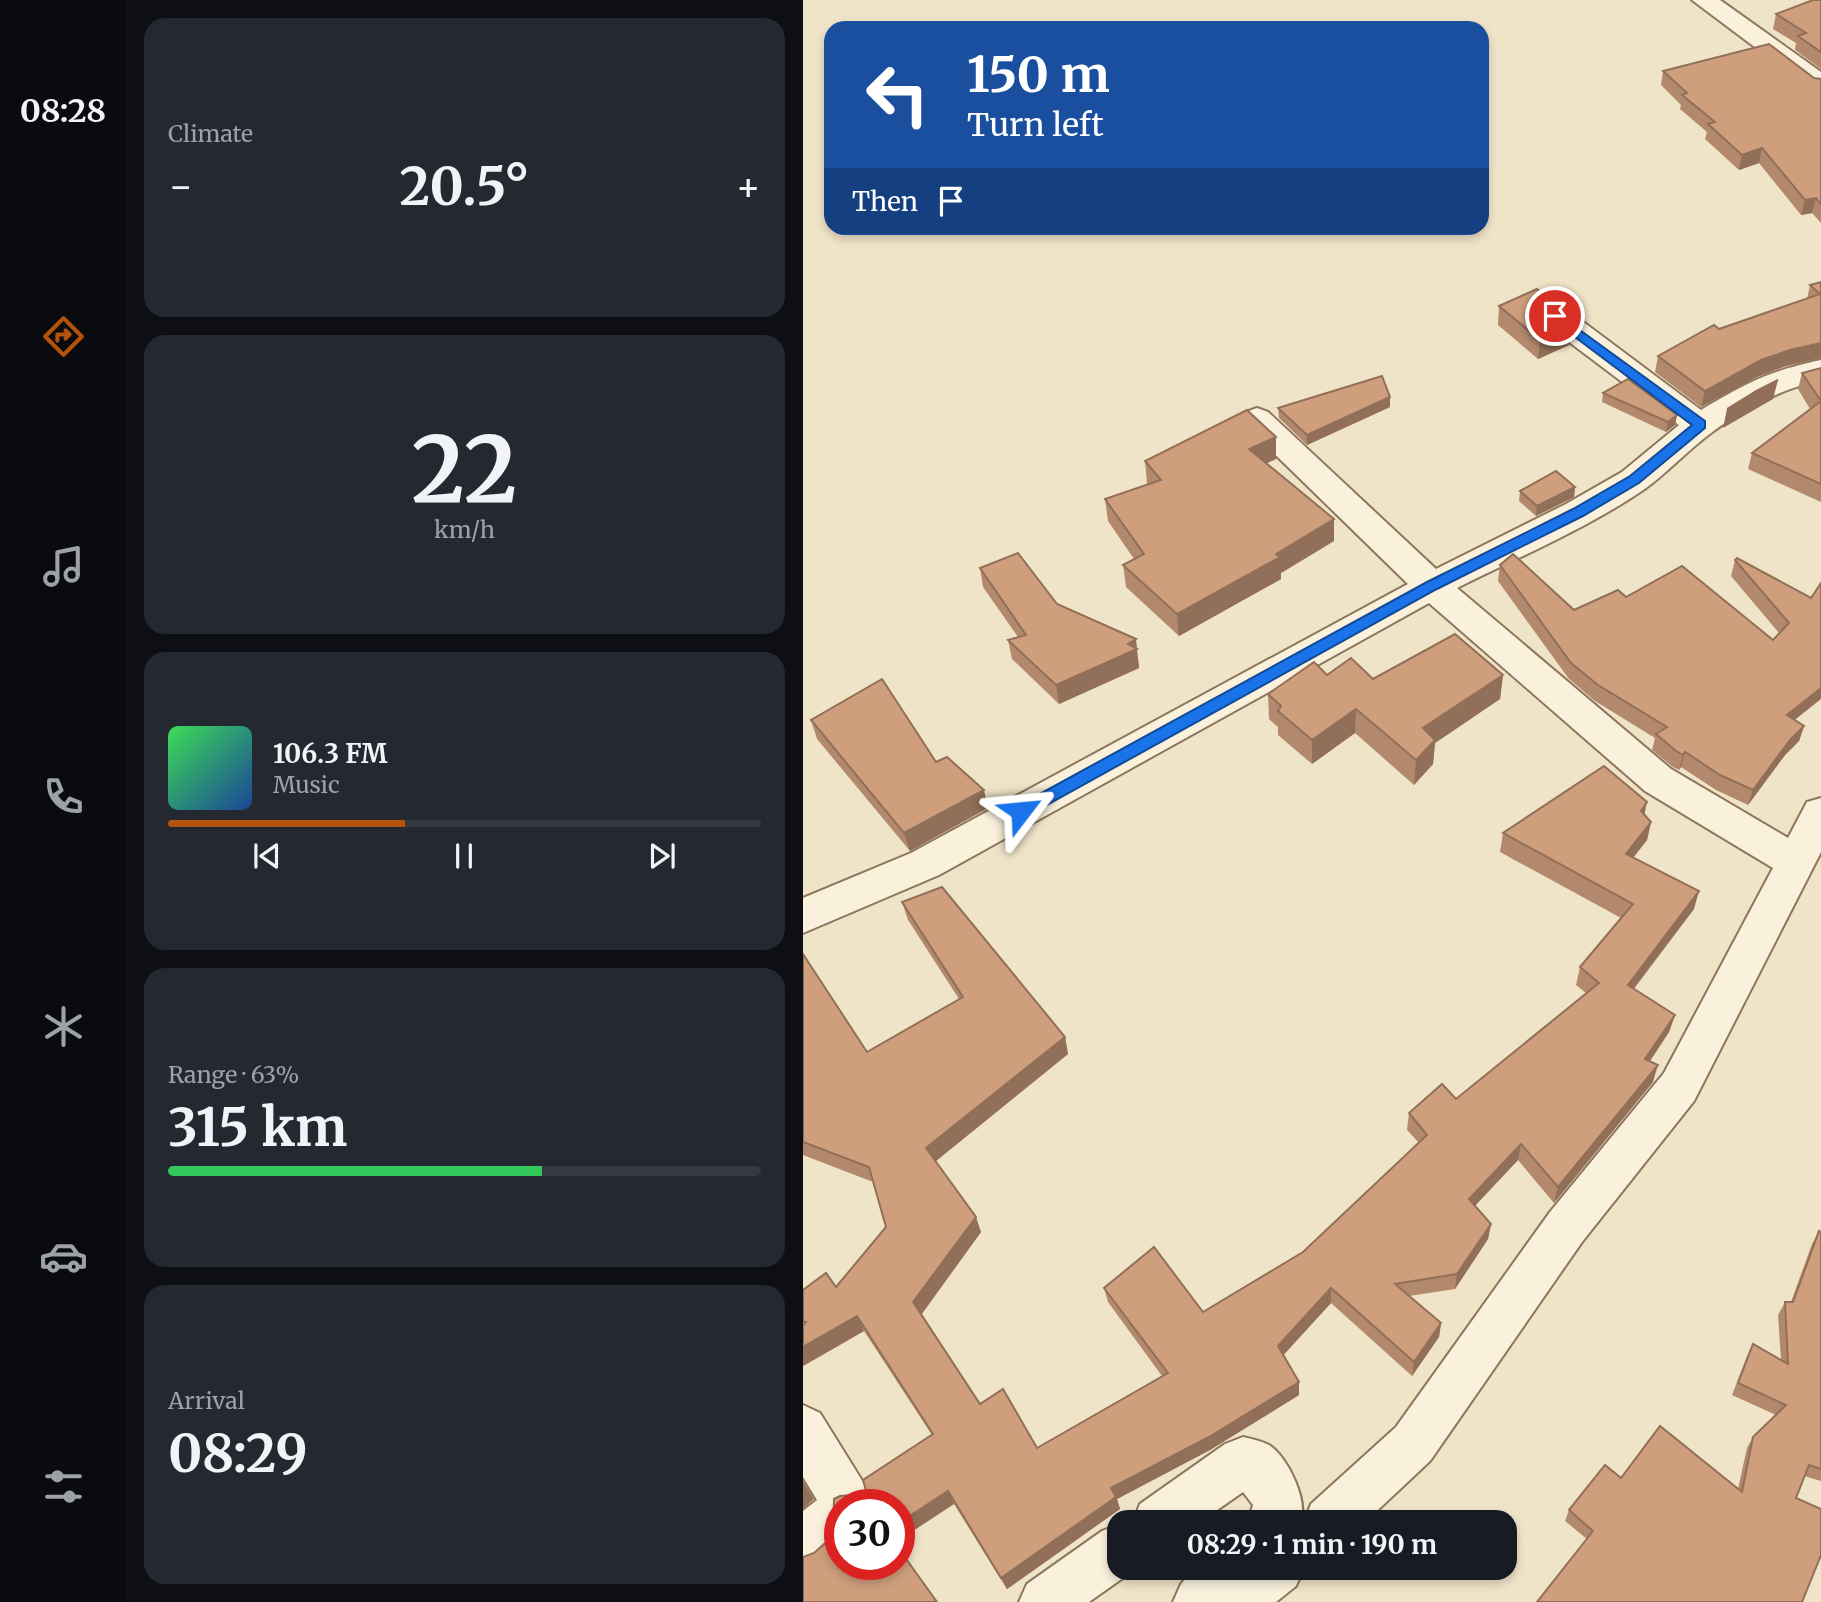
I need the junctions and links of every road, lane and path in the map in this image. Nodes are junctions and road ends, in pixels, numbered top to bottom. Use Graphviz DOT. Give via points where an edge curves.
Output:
graph roads {
  1 [pos="1704,0"];
  2 [pos="1741,11"];
  3 [pos="1821,84"];
  4 [pos="1555,316"];
  5 [pos="1821,370"];
  6 [pos="1257,419"];
  7 [pos="1700,425"];
  8 [pos="1432,586"];
  9 [pos="1821,813"];
  10 [pos="1796,862"];
  11 [pos="803,916"];
  12 [pos="803,1430"];
  13 [pos="839,1489"];
  14 [pos="1175,1510"];
  15 [pos="1279,1510"];
  16 [pos="1342,1510"];
  17 [pos="824,1526"];
  18 [pos="803,1544"];
  19 [pos="1107,1558"];
  20 [pos="1220,1580"];
  21 [pos="1263,1580"];
  22 [pos="1045,1602"];
  23 [pos="1199,1602"];
  24 [pos="1235,1602"];
  1 -- 2 [label="street"];
  2 -- 3 [label="street"];
  4 -- 7 [label="street"];
  5 -- 7 [label="street" via="1757,390"];
  6 -- 8 [label="street"];
  7 -- 8 [label="street" via="1634,480"];
  8 -- 10 [label="street" via="1658,780"];
  8 -- 11 [label="street" via="925,864"];
  9 -- 10 [label="street"];
  10 -- 16 [label="street" via="1679,1087 1566,1227 1413,1444"];
  12 -- 13 [label="street"];
  14 -- 15 [label="street" via="1243,1462 1254,1464 1277,1497"];
  17 -- 18 [label="street"];
  19 -- 22 [label="street"];
  20 -- 23 [label="street"];
  21 -- 24 [label="street"];
}
